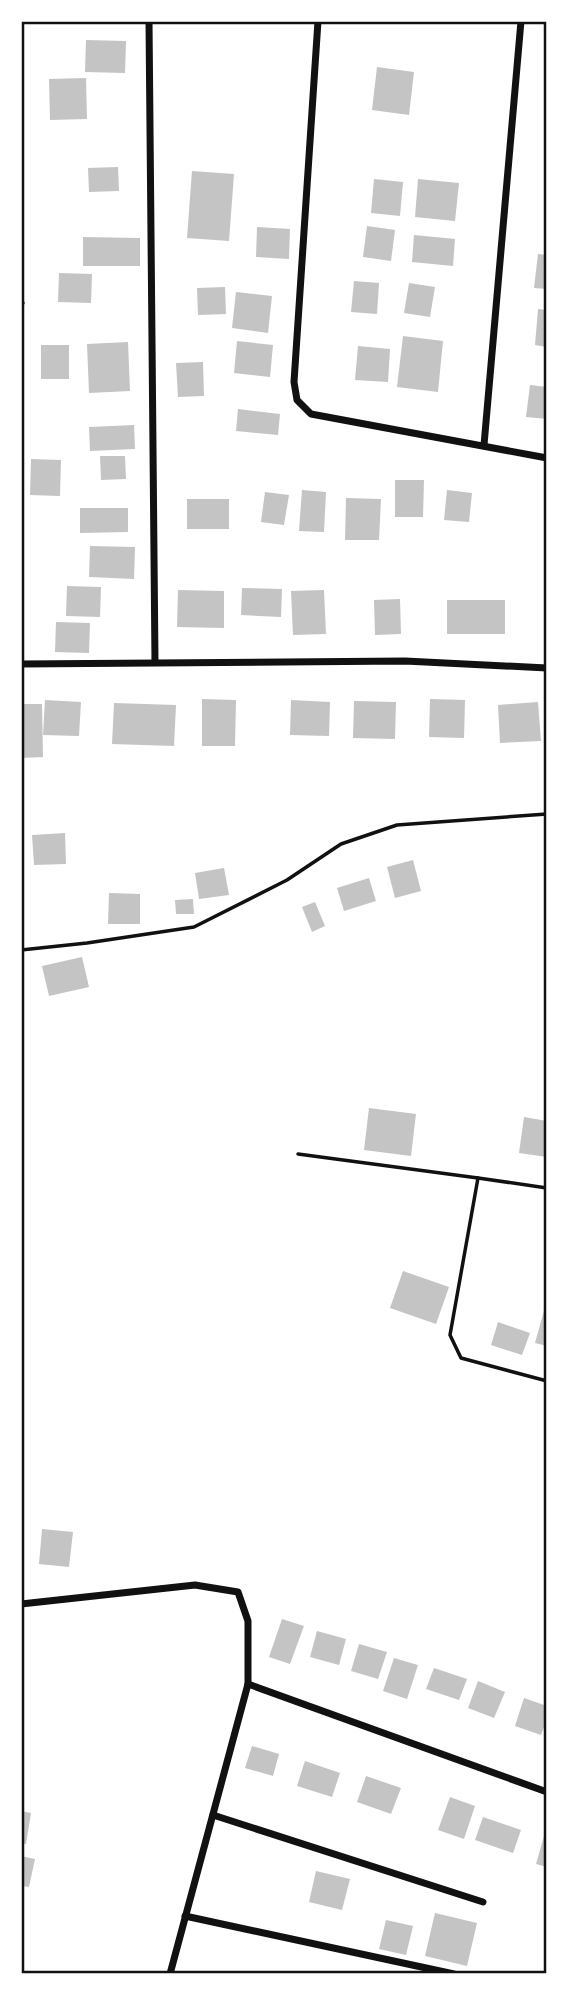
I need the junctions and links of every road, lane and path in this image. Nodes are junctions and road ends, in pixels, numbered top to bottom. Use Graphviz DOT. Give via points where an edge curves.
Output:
graph roads {
  1 [pos="149,21"];
  2 [pos="318,21"];
  3 [pos="521,21"];
  4 [pos="484,445"];
  5 [pos="547,458"];
  6 [pos="155,662"];
  7 [pos="21,664"];
  8 [pos="547,668"];
  9 [pos="547,814"];
  10 [pos="21,950"];
  11 [pos="298,1154"];
  12 [pos="478,1178"];
  13 [pos="547,1188"];
  14 [pos="547,1381"];
  15 [pos="21,1604"];
  16 [pos="248,1684"];
  17 [pos="547,1792"];
  18 [pos="213,1815"];
  19 [pos="483,1902"];
  20 [pos="185,1916"];
  21 [pos="170,1974"];
  22 [pos="454,1974"];
  1 -- 6 [label="street"];
  2 -- 4 [label="street" via="294,382 297,400 311,414"];
  3 -- 4 [label="street"];
  4 -- 5 [label="street"];
  6 -- 7 [label="street"];
  6 -- 8 [label="street" via="405,661"];
  9 -- 10 [label="lane" via="397,825 341,844 287,880 194,927"];
  11 -- 12 [label="lane"];
  12 -- 13 [label="lane"];
  12 -- 14 [label="lane" via="450,1335 461,1358"];
  15 -- 16 [label="street" via="195,1586 238,1592 248,1621"];
  16 -- 17 [label="street"];
  16 -- 18 [label="street"];
  18 -- 19 [label="street"];
  18 -- 20 [label="street"];
  20 -- 21 [label="street"];
  20 -- 22 [label="street"];
}
